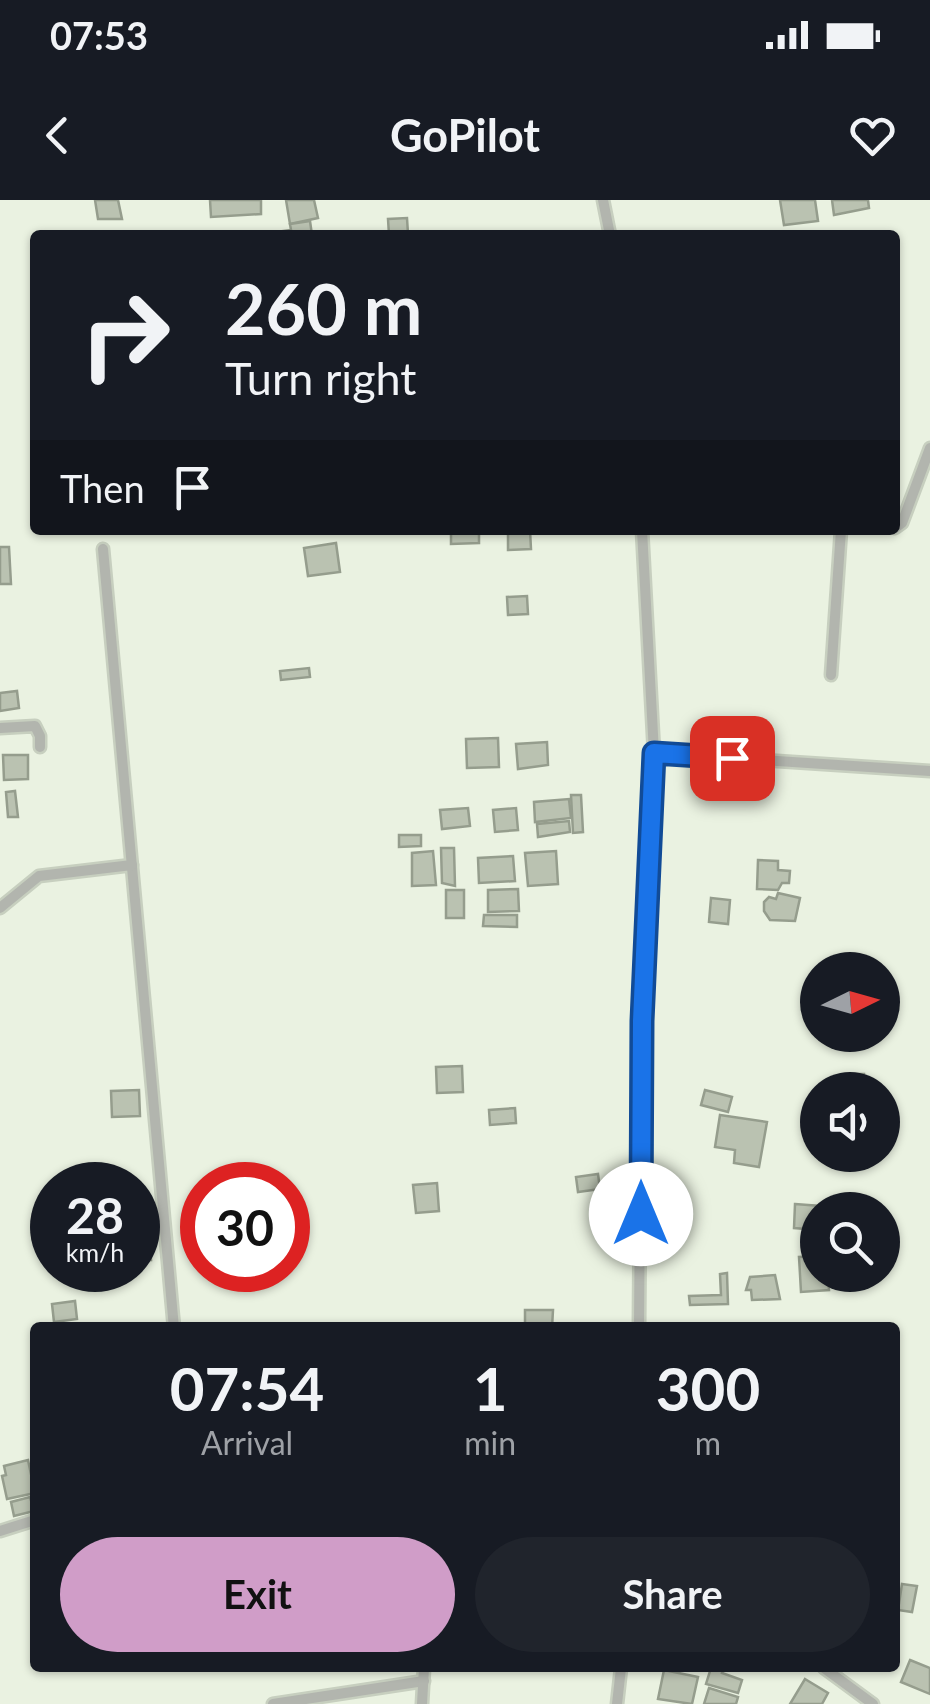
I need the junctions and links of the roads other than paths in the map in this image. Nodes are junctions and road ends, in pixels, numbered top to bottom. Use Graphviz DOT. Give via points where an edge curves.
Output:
graph roads {
  1 [pos="603,200"];
  2 [pos="609,230"];
  3 [pos="930,448"];
  4 [pos="900,524"];
  5 [pos="642,535"];
  6 [pos="841,535"];
  7 [pos="102,549"];
  8 [pos="831,674"];
  9 [pos="0,728"];
  10 [pos="40,747"];
  11 [pos="654,753"];
  12 [pos="930,771"];
  13 [pos="132,865"];
  14 [pos="0,908"];
  15 [pos="173,1322"];
  16 [pos="639,1322"];
  17 [pos="30,1522"];
  18 [pos="0,1531"];
  19 [pos="424,1672"];
  20 [pos="620,1672"];
  21 [pos="829,1672"];
  22 [pos="424,1681"];
  23 [pos="273,1704"];
  24 [pos="422,1704"];
  25 [pos="617,1704"];
  26 [pos="873,1704"];
  1 -- 2 [label="street"];
  3 -- 4 [label="street"];
  5 -- 11 [label="street"];
  6 -- 8 [label="street"];
  7 -- 13 [label="street"];
  9 -- 10 [label="street" via="35,726"];
  11 -- 12 [label="street"];
  11 -- 16 [label="street"];
  13 -- 14 [label="street" via="38,876"];
  13 -- 15 [label="street"];
  17 -- 18 [label="street"];
  19 -- 22 [label="street"];
  20 -- 25 [label="street"];
  21 -- 26 [label="street"];
  22 -- 23 [label="street"];
  22 -- 24 [label="street"];
}
